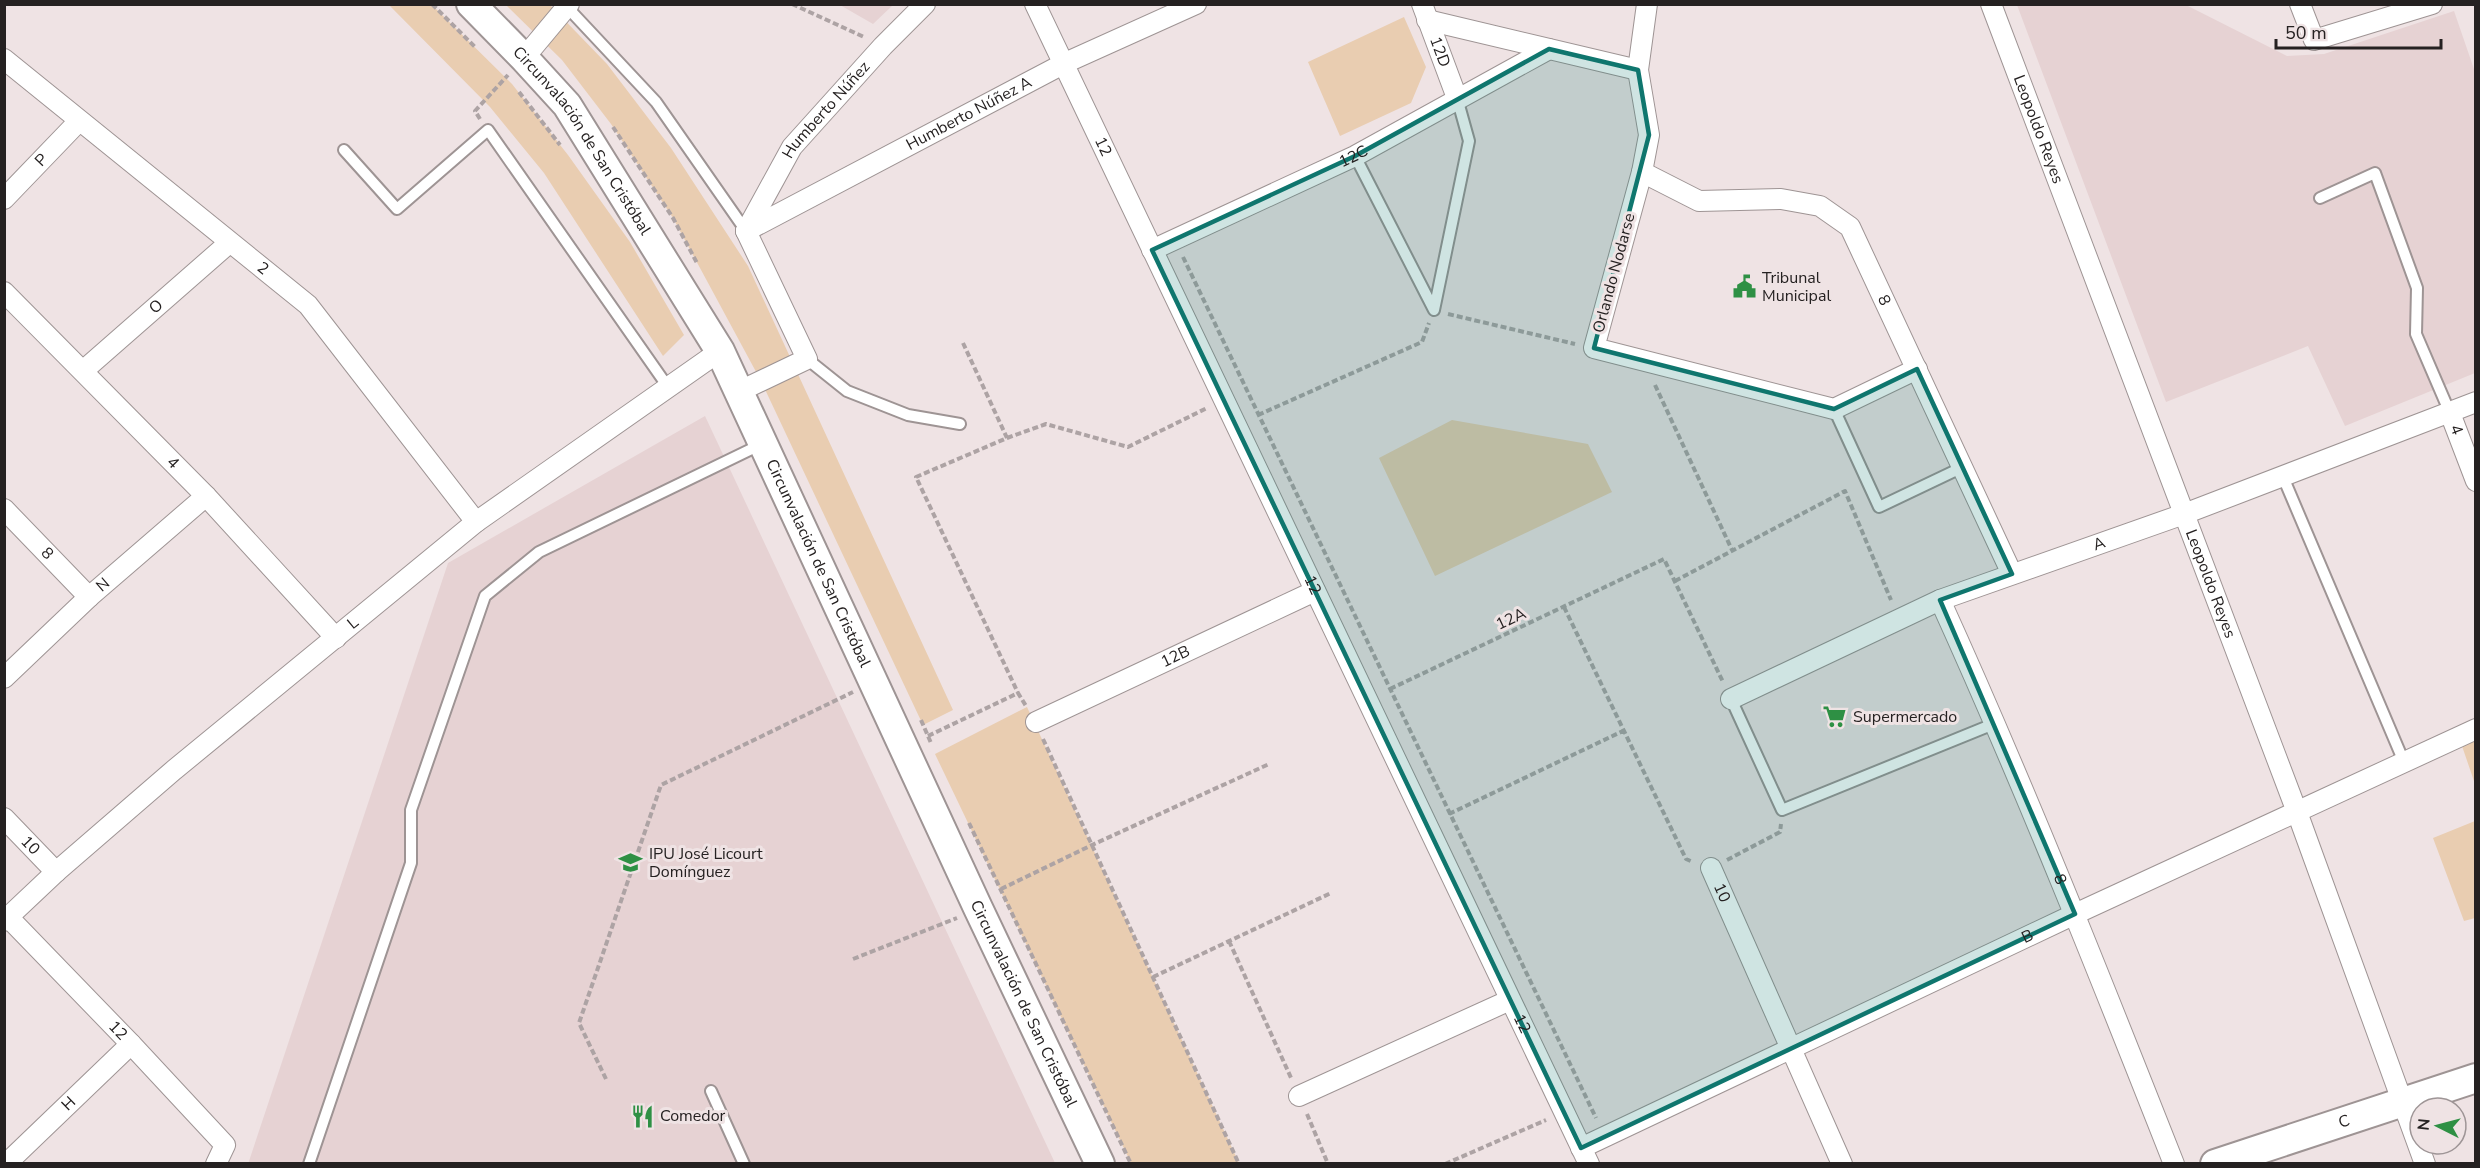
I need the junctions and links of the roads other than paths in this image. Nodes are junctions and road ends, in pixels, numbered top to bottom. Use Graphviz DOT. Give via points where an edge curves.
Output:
graph roads {
  1 [pos="471,4"];
  2 [pos="926,4"];
  3 [pos="1035,4"];
  4 [pos="1196,4"];
  5 [pos="1647,4"];
  6 [pos="1991,4"];
  7 [pos="2300,4"];
  8 [pos="2432,4"];
  9 [pos="568,6"];
  10 [pos="1424,12"];
  11 [pos="1549,49"];
  12 [pos="4,59"];
  13 [pos="1065,63"];
  14 [pos="515,68"];
  15 [pos="1638,70"];
  16 [pos="1457,98"];
  17 [pos="79,121"];
  18 [pos="344,150"];
  19 [pos="1355,156"];
  20 [pos="1642,172"];
  21 [pos="2320,198"];
  22 [pos="4,199"];
  23 [pos="746,231"];
  24 [pos="229,243"];
  25 [pos="1152,250"];
  26 [pos="4,292"];
  27 [pos="720,351"];
  28 [pos="807,359"];
  29 [pos="1917,369"];
  30 [pos="84,370"];
  31 [pos="668,387"];
  32 [pos="740,391"];
  33 [pos="2475,402"];
  34 [pos="1834,409"];
  35 [pos="2450,413"];
  36 [pos="960,424"];
  37 [pos="764,443"];
  38 [pos="1962,467"];
  39 [pos="2283,477"];
  40 [pos="2475,481"];
  41 [pos="206,496"];
  42 [pos="4,508"];
  43 [pos="2184,514"];
  44 [pos="476,522"];
  45 [pos="2012,574"];
  46 [pos="1315,591"];
  47 [pos="89,597"];
  48 [pos="1940,600"];
  49 [pos="336,638"];
  50 [pos="4,678"];
  51 [pos="1731,699"];
  52 [pos="1036,722"];
  53 [pos="1996,723"];
  54 [pos="2475,729"];
  55 [pos="2404,762"];
  56 [pos="2297,812"];
  57 [pos="4,818"];
  58 [pos="1711,868"];
  59 [pos="56,872"];
  60 [pos="2076,914"];
  61 [pos="6,919"];
  62 [pos="1510,1000"];
  63 [pos="131,1044"];
  64 [pos="1791,1049"];
  65 [pos="2475,1078"];
  66 [pos="711,1091"];
  67 [pos="1299,1096"];
  68 [pos="2402,1103"];
  69 [pos="1585,1156"];
  70 [pos="6,1164"];
  71 [pos="216,1164"];
  72 [pos="309,1164"];
  73 [pos="744,1164"];
  74 [pos="1100,1164"];
  75 [pos="1842,1164"];
  76 [pos="2174,1164"];
  77 [pos="2215,1164"];
  78 [pos="2425,1164"];
  1 -- 14 [label="main road, Circunvalación de San Cristóbal"];
  2 -- 23 [label="street, Humberto Núñez" via="792,147"];
  3 -- 13 [label="street, 12"];
  4 -- 13 [label="street, Humberto Núñez A"];
  5 -- 15 [label="street, Orlando Nodarse"];
  6 -- 43 [label="street, Leopoldo Reyes"];
  7 -- 8 [label="street" via="2314,40"];
  9 -- 14 [label="street"];
  9 -- 23 [label="lane" via="656,102"];
  10 -- 11 [label="street"];
  10 -- 16 [label="street, 12D"];
  11 -- 15 [label="street"];
  11 -- 16 [label="street, 12C"];
  12 -- 17 [label="street, 2"];
  13 -- 23 [label="street, Humberto Núñez A"];
  13 -- 25 [label="street, 12"];
  14 -- 27 [label="main road, Circunvalación de San Cristóbal" via="567,105"];
  15 -- 20 [label="street, Orlando Nodarse" via="1649,135"];
  16 -- 19 [label="street, 12C"];
  16 -- 19 [label="lane" via="1469,141 1434,310"];
  17 -- 22 [label="street, P"];
  17 -- 24 [label="street, 2"];
  18 -- 31 [label="lane" via="397,209 488,130"];
  19 -- 25 [label="street, 12C"];
  20 -- 29 [label="street, 8" via="1700,201 1800,202 1820,206 1850,227"];
  20 -- 34 [label="street, Orlando Nodarse" via="1594,348"];
  21 -- 35 [label="lane" via="2374,173 2417,288 2416,334"];
  23 -- 28 [label="street"];
  24 -- 30 [label="street, O"];
  24 -- 44 [label="street, 2" via="308,305"];
  25 -- 46 [label="street, 12"];
  26 -- 30 [label="street, 4"];
  27 -- 31 [label="street, L"];
  27 -- 32 [label="main road, Circunvalación de San Cristóbal"];
  28 -- 32 [label="street"];
  28 -- 36 [label="lane" via="847,391 908,415"];
  29 -- 34 [label="street"];
  29 -- 38 [label="street, 8"];
  30 -- 41 [label="street, 4"];
  31 -- 44 [label="street, L"];
  32 -- 37 [label="main road, Circunvalación de San Cristóbal"];
  33 -- 35 [label="street, A"];
  34 -- 38 [label="lane" via="1879,507"];
  35 -- 39 [label="street, A"];
  35 -- 40 [label="street, 4"];
  37 -- 72 [label="lane" via="539,552 485,596 411,810 411,863"];
  37 -- 74 [label="main road, Circunvalación de San Cristóbal" via="904,748 971,918"];
  38 -- 45 [label="street, 8"];
  39 -- 43 [label="street, A"];
  39 -- 55 [label="lane"];
  41 -- 47 [label="street, N"];
  41 -- 49 [label="street, 4"];
  42 -- 47 [label="street, 8"];
  43 -- 45 [label="street, A"];
  43 -- 56 [label="street, Leopoldo Reyes"];
  44 -- 49 [label="street, L"];
  45 -- 48 [label="street, A"];
  46 -- 52 [label="street, 12B"];
  46 -- 62 [label="street, 12"];
  47 -- 50 [label="street, N"];
  48 -- 51 [label="street, A"];
  48 -- 53 [label="street, 8"];
  49 -- 59 [label="street, L"];
  51 -- 53 [label="lane" via="1782,810"];
  53 -- 60 [label="street, 8"];
  54 -- 55 [label="street, B"];
  55 -- 56 [label="street, B"];
  56 -- 60 [label="street, B"];
  56 -- 68 [label="street, Leopoldo Reyes"];
  57 -- 59 [label="street, 10"];
  58 -- 64 [label="street, 10"];
  59 -- 61 [label="street, L"];
  60 -- 64 [label="street, B"];
  60 -- 76 [label="street, 8"];
  61 -- 63 [label="street, 12"];
  62 -- 67 [label="street"];
  62 -- 69 [label="street, 12"];
  63 -- 70 [label="street, H"];
  63 -- 71 [label="street, 12" via="225,1145"];
  64 -- 69 [label="street, B" via="1604,1137"];
  64 -- 75 [label="street, 10"];
  65 -- 68 [label="main road, C"];
  66 -- 73 [label="lane"];
  68 -- 77 [label="main road, C"];
  68 -- 78 [label="street, Leopoldo Reyes"];
}
